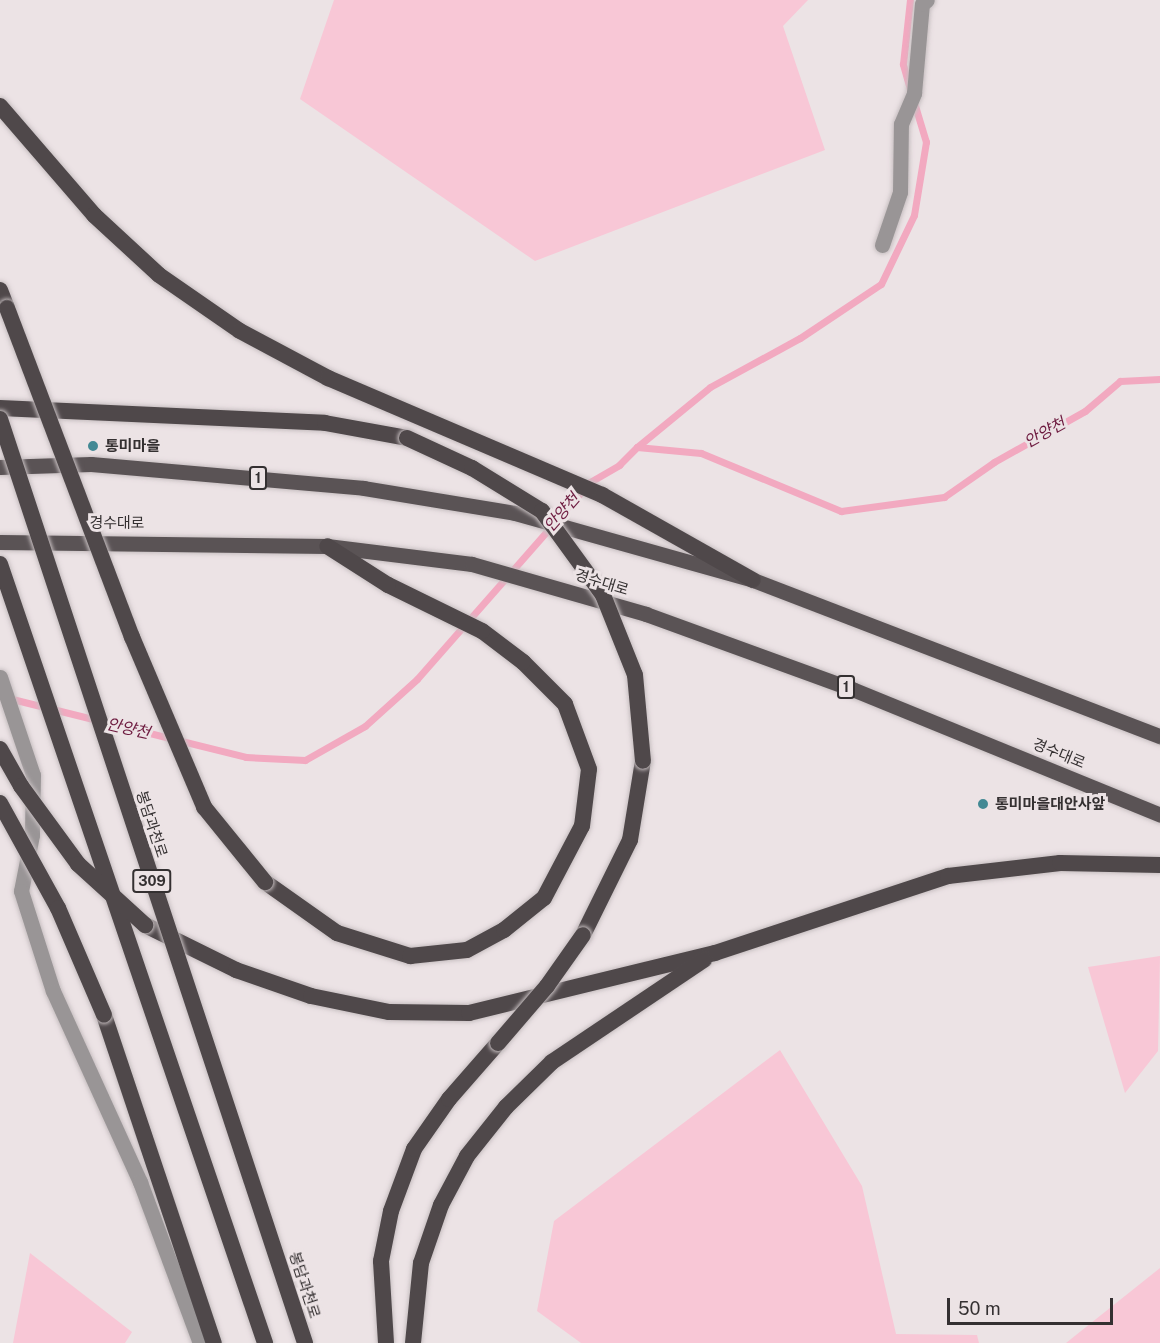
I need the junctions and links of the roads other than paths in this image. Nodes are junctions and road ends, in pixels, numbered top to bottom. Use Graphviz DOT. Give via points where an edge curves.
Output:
graph roads {
  1 [pos="927,0"];
  2 [pos="0,106"];
  3 [pos="882,245"];
  4 [pos="0,290"];
  5 [pos="0,408"];
  6 [pos="0,419"];
  7 [pos="0,466"];
  8 [pos="0,542"];
  9 [pos="327,546"];
  10 [pos="0,564"];
  11 [pos="753,580"];
  12 [pos="0,677"];
  13 [pos="1160,736"];
  14 [pos="0,749"];
  15 [pos="0,803"];
  16 [pos="1160,815"];
  17 [pos="1160,864"];
  18 [pos="715,953"];
  19 [pos="200,1343"];
  20 [pos="214,1343"];
  21 [pos="265,1343"];
  22 [pos="304,1343"];
  23 [pos="386,1343"];
  24 [pos="413,1343"];
  1 -- 3 [label="street" via="922,4 914,93 900,124 900,192"];
  2 -- 11 [label="highway" via="94,215 159,275 240,331 328,378 602,495"];
  4 -- 9 [label="highway, bridge" via="132,636 204,807 265,882 337,933 411,956 467,950 504,930 544,898 582,826 589,769 565,704 523,662 482,631 388,585"];
  5 -- 23 [label="highway, bridge" via="326,423 408,438 472,468 542,511 607,605 635,675 643,761 630,840 583,935 547,986 449,1099 414,1149 398,1190 381,1261"];
  6 -- 22 [label="highway, 봉담과천로 / 309, bridge"];
  7 -- 11 [label="main road, 1" via="91,464 364,488 515,513"];
  8 -- 9 [label="main road, 경수대로 / 1"];
  9 -- 16 [label="main road, 경수대로 / 1" via="472,564 646,614 852,689"];
  10 -- 21 [label="highway, 309, bridge"];
  11 -- 13 [label="main road, 1"];
  12 -- 19 [label="street" via="33,775 32,835 21,891 53,991 140,1182"];
  14 -- 18 [label="highway, bridge" via="21,786 78,864 145,925 236,970 311,996 388,1012 469,1013"];
  15 -- 20 [label="highway, bridge" via="58,908 104,1015"];
  17 -- 18 [label="highway" via="1060,863 948,876"];
  18 -- 24 [label="highway" via="552,1062 506,1107 480,1140 441,1205 421,1263"];
}
